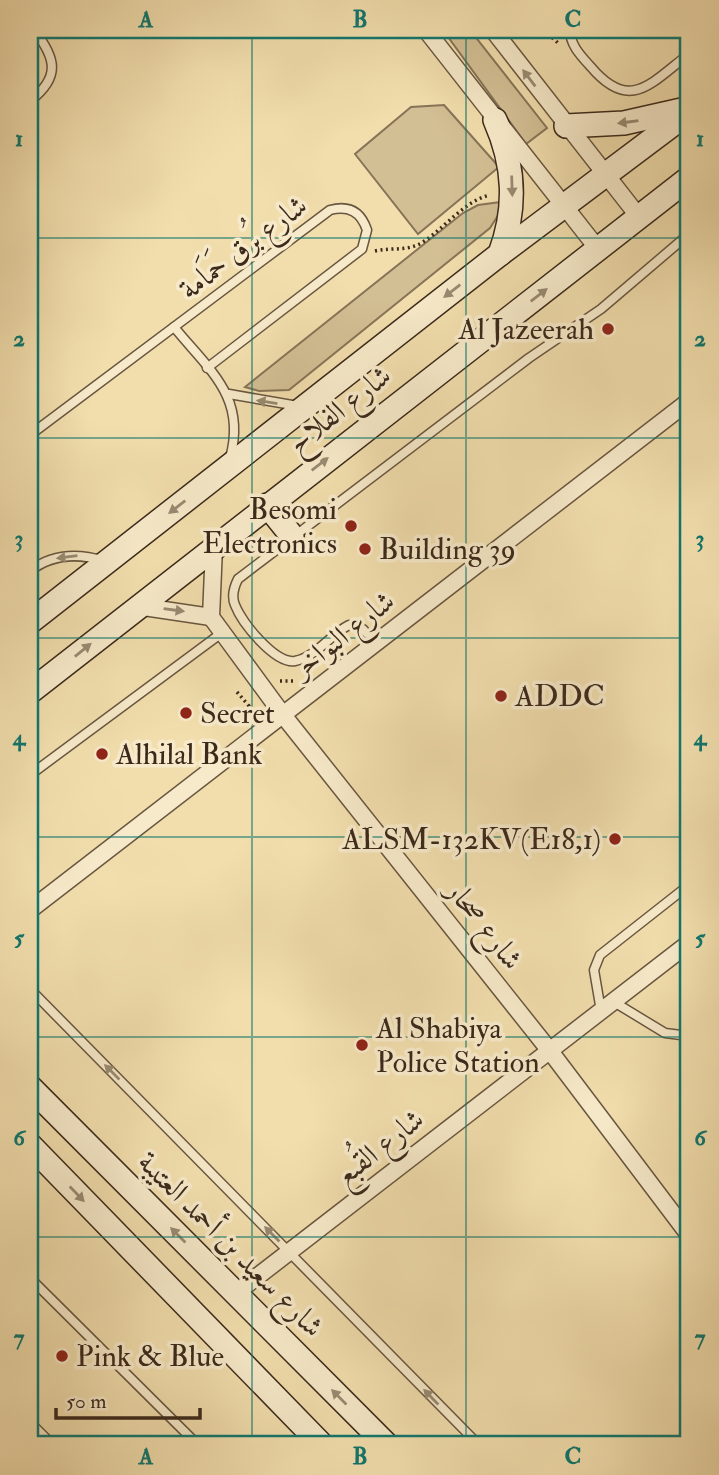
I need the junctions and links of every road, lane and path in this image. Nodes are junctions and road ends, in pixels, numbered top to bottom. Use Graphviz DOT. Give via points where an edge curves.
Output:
graph roads {
  1 [pos="34,30"];
  2 [pos="426,30"];
  3 [pos="493,30"];
  4 [pos="569,30"];
  5 [pos="689,54"];
  6 [pos="30,101"];
  7 [pos="689,110"];
  8 [pos="495,120"];
  9 [pos="566,126"];
  10 [pos="606,175"];
  11 [pos="689,178"];
  12 [pos="513,191"];
  13 [pos="565,205"];
  14 [pos="639,218"];
  15 [pos="689,234"];
  16 [pos="598,249"];
  17 [pos="500,254"];
  18 [pos="354,255"];
  19 [pos="174,327"];
  20 [pos="207,368"];
  21 [pos="229,394"];
  22 [pos="689,401"];
  23 [pos="305,406"];
  24 [pos="30,435"];
  25 [pos="227,468"];
  26 [pos="267,505"];
  27 [pos="292,536"];
  28 [pos="214,547"];
  29 [pos="106,562"];
  30 [pos="30,571"];
  31 [pos="137,606"];
  32 [pos="211,617"];
  33 [pos="30,622"];
  34 [pos="223,632"];
  35 [pos="376,643"];
  36 [pos="275,678"];
  37 [pos="303,679"];
  38 [pos="30,692"];
  39 [pos="236,692"];
  40 [pos="283,715"];
  41 [pos="248,724"];
  42 [pos="30,775"];
  43 [pos="689,885"];
  44 [pos="30,910"];
  45 [pos="689,943"];
  46 [pos="30,989"];
  47 [pos="607,1006"];
  48 [pos="689,1035"];
  49 [pos="550,1051"];
  50 [pos="30,1087"];
  51 [pos="30,1145"];
  52 [pos="689,1235"];
  53 [pos="290,1253"];
  54 [pos="30,1278"];
  55 [pos="236,1293"];
  56 [pos="30,1428"];
  57 [pos="47,1445"];
  58 [pos="198,1445"];
  59 [pos="323,1445"];
  60 [pos="387,1445"];
  61 [pos="479,1445"];
  1 -- 6 [label="lane" via="48,50 52,70 44,89"];
  2 -- 8 [label="street"];
  9 -- 3 [label="street, one-way"];
  4 -- 5 [label="lane" via="579,53 617,91 642,89"];
  7 -- 9 [label="main road, one-way" via="624,123"];
  7 -- 10 [label="main road, شارع الفلاح"];
  8 -- 12 [label="main road, one-way" via="508,155"];
  8 -- 13 [label="street"];
  9 -- 10 [label="street"];
  10 -- 13 [label="main road, شارع الفلاح"];
  10 -- 14 [label="street"];
  11 -- 14 [label="main road, شارع الفلاح"];
  12 -- 17 [label="main road" via="510,223"];
  12 -- 18 [label="path" via="481,197 421,243"];
  13 -- 16 [label="street"];
  13 -- 17 [label="main road, شارع الفلاح"];
  14 -- 16 [label="main road, شارع الفلاح"];
  15 -- 27 [label="lane" via="601,309"];
  26 -- 16 [label="main road, شارع الفلاح, one-way"];
  17 -- 23 [label="main road, شارع الفلاح, one-way"];
  18 -- 19 [label="lane, شارع بُرق حَمَامة" via="366,240 364,221 349,209 330,210"];
  18 -- 20 [label="lane"];
  19 -- 20 [label="lane, شارع بُرق حَمَامة"];
  19 -- 24 [label="lane, شارع بُرق حَمَامة"];
  20 -- 21 [label="lane, شارع بُرق حَمَامة"];
  23 -- 21 [label="lane, one-way"];
  21 -- 25 [label="lane" via="234,431"];
  22 -- 35 [label="street, شارع البواخر"];
  23 -- 25 [label="main road, شارع الفلاح"];
  25 -- 29 [label="main road, شارع الفلاح, one-way"];
  26 -- 27 [label="main road"];
  26 -- 28 [label="main road, شارع الفلاح"];
  27 -- 35 [label="lane" via="234,587 235,605 253,631 272,654 291,661 304,658 349,625 363,629"];
  28 -- 31 [label="main road, شارع الفلاح"];
  28 -- 32 [label="street"];
  29 -- 30 [label="lane, one-way" via="77,555"];
  29 -- 33 [label="main road, شارع الفلاح"];
  31 -- 32 [label="street, one-way"];
  38 -- 31 [label="main road, شارع الفلاح, one-way"];
  32 -- 34 [label="street, شارع صحار"];
  34 -- 40 [label="street, شارع صحار"];
  34 -- 42 [label="lane"];
  35 -- 40 [label="street, شارع البواخر"];
  36 -- 37 [label="path"];
  39 -- 41 [label="path" via="249,706"];
  40 -- 44 [label="street, شارع البواخر"];
  40 -- 49 [label="street, شارع صحار"];
  43 -- 47 [label="lane" via="600,956 594,970"];
  45 -- 47 [label="street, شارع القُبع"];
  53 -- 46 [label="lane, one-way"];
  47 -- 48 [label="lane" via="665,1033"];
  47 -- 49 [label="street, شارع القُبع"];
  49 -- 52 [label="street, شارع صحار"];
  49 -- 53 [label="street, شارع القُبع"];
  55 -- 50 [label="main road, شارع سعيد بن أحمد العتيبة, one-way"];
  51 -- 59 [label="main road, one-way"];
  53 -- 55 [label="street, شارع القُبع"];
  61 -- 53 [label="lane, one-way"];
  54 -- 58 [label="lane"];
  60 -- 55 [label="main road, شارع سعيد بن أحمد العتيبة, one-way"];
  56 -- 57 [label="street"];
}
